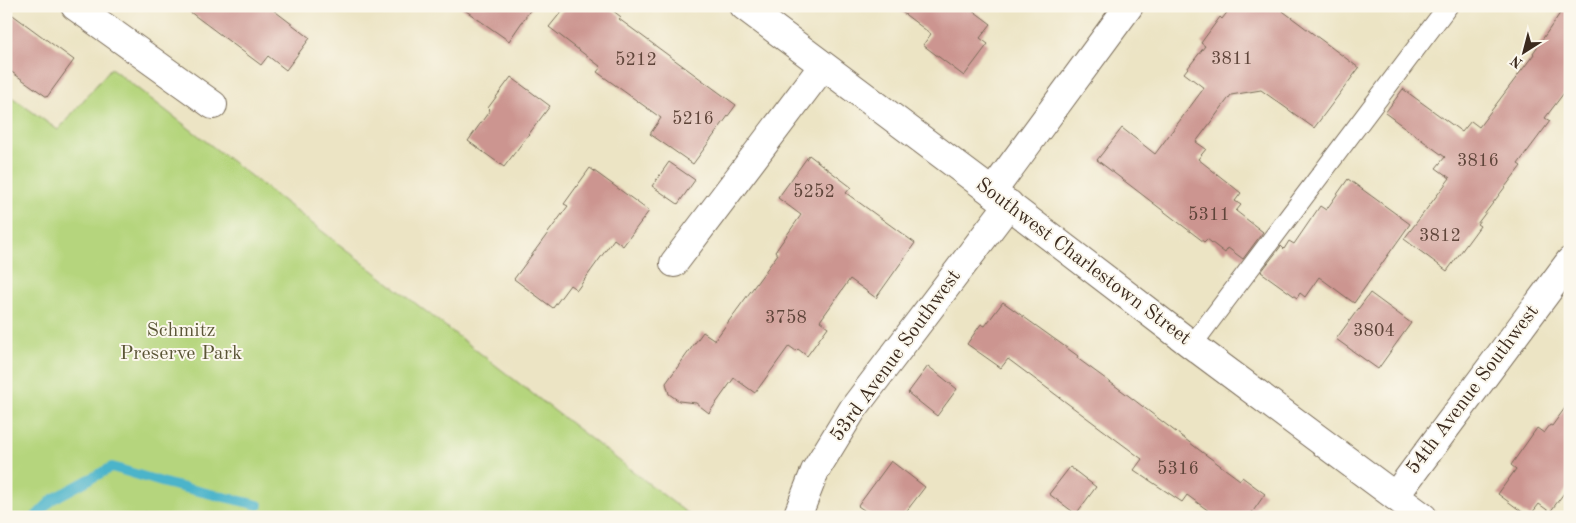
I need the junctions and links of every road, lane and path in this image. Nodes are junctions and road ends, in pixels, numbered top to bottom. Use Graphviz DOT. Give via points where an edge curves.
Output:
graph roads {
  1 [pos="76,6"];
  2 [pos="744,6"];
  3 [pos="1128,6"];
  4 [pos="1448,6"];
  5 [pos="823,66"];
  6 [pos="213,105"];
  7 [pos="1000,198"];
  8 [pos="1570,261"];
  9 [pos="674,263"];
  10 [pos="1192,345"];
  11 [pos="1395,496"];
  12 [pos="797,517"];
  13 [pos="1423,517"];
  1 -- 6 [label="street"];
  2 -- 5 [label="street, Southwest Charlestown Street"];
  3 -- 7 [label="street, 53rd Avenue Southwest"];
  4 -- 10 [label="lane"];
  5 -- 7 [label="street, Southwest Charlestown Street"];
  5 -- 9 [label="street"];
  7 -- 10 [label="street, Southwest Charlestown Street"];
  7 -- 12 [label="street, 53rd Avenue Southwest" via="853,409 815,471"];
  8 -- 11 [label="street, 54th Avenue Southwest"];
  10 -- 11 [label="street, Southwest Charlestown Street"];
  11 -- 13 [label="street, Southwest Charlestown Street"];
}
